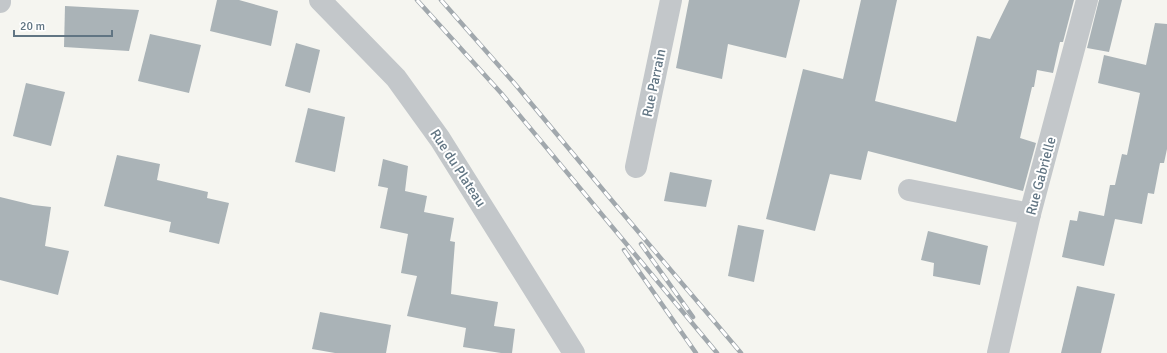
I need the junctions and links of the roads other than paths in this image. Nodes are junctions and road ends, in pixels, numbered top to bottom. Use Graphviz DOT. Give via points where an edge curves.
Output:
graph roads {
  1 [pos="320,0"];
  2 [pos="671,0"];
  3 [pos="1087,0"];
  4 [pos="636,167"];
  5 [pos="908,190"];
  6 [pos="1030,214"];
  7 [pos="574,353"];
  8 [pos="998,353"];
  1 -- 7 [label="street, Rue du Plateau" via="401,84 440,139"];
  2 -- 4 [label="street, Rue Parrain"];
  3 -- 6 [label="street, Rue Gabrielle"];
  5 -- 6 [label="street"];
  6 -- 8 [label="street, Rue Gabrielle"];
}
